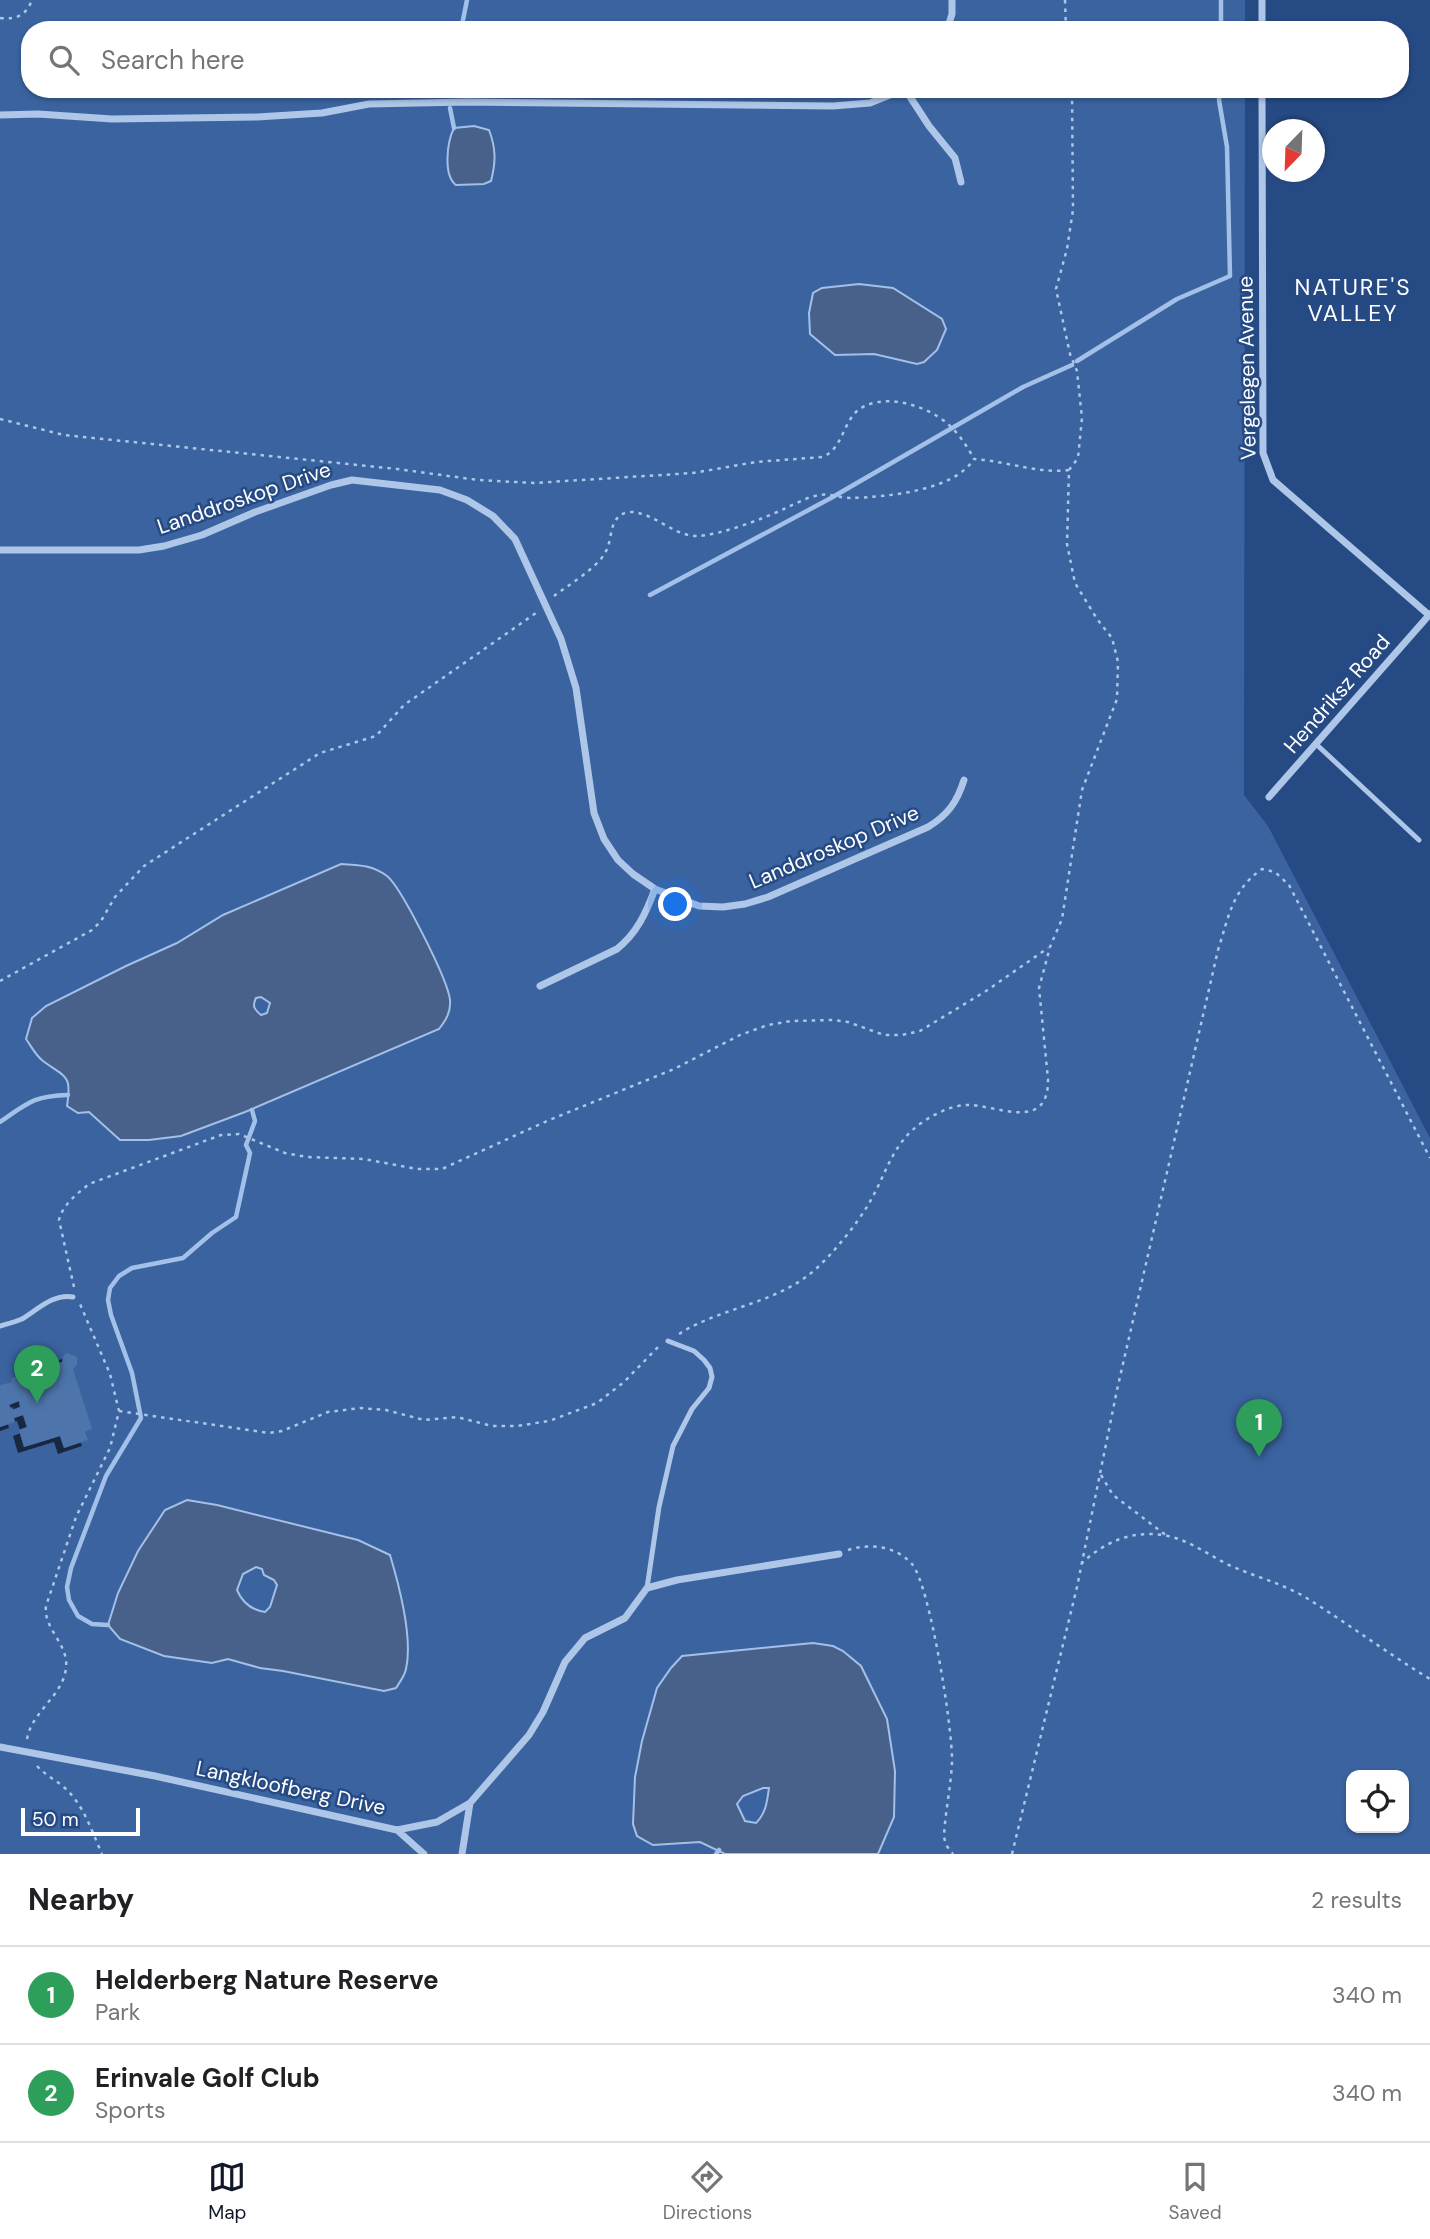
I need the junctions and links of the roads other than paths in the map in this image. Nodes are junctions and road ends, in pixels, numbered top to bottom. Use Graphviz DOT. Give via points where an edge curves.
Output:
graph roads {
  1 [pos="952,0"];
  2 [pos="1262,0"];
  3 [pos="950,21"];
  4 [pos="1262,21"];
  5 [pos="882,98"];
  6 [pos="911,98"];
  7 [pos="1262,98"];
  8 [pos="0,115"];
  9 [pos="961,182"];
  10 [pos="0,550"];
  11 [pos="1429,614"];
  12 [pos="1316,744"];
  13 [pos="964,780"];
  14 [pos="1269,797"];
  15 [pos="1419,840"];
  16 [pos="655,889"];
  17 [pos="540,986"];
  18 [pos="73,1297"];
  19 [pos="0,1326"];
  20 [pos="668,1341"];
  21 [pos="839,1554"];
  22 [pos="647,1588"];
  23 [pos="0,1747"];
  24 [pos="470,1803"];
  25 [pos="397,1830"];
  26 [pos="424,1854"];
  27 [pos="462,1854"];
  1 -- 3 [label="street"];
  2 -- 4 [label="street"];
  5 -- 8 [label="street" via="833,106 468,102 369,104 322,113 257,117"];
  6 -- 9 [label="street" via="955,158"];
  7 -- 11 [label="street, Vergelegen Avenue" via="1266,467 1273,480"];
  10 -- 16 [label="street, Landdroskop Drive" via="164,547 352,480 440,490 480,507 515,539 571,665 594,813 604,839 618,860"];
  11 -- 12 [label="street, Hendriksz Road"];
  12 -- 14 [label="street, Hendriksz Road"];
  12 -- 15 [label="lane"];
  13 -- 16 [label="street, Landdroskop Drive" via="959,798 941,820 768,897 723,907 699,906"];
  16 -- 17 [label="street" via="645,915 626,942"];
  18 -- 19 [label="lane" via="44,1304 20,1320"];
  20 -- 22 [label="lane" via="694,1351 712,1377 673,1446"];
  21 -- 22 [label="street"];
  22 -- 24 [label="street, Langkloofberg Drive" via="625,1618 585,1638 565,1662 529,1735"];
  23 -- 25 [label="street, Langkloofberg Drive"];
  24 -- 25 [label="street, Langkloofberg Drive" via="437,1822"];
  24 -- 27 [label="street"];
  25 -- 26 [label="street"];
}
